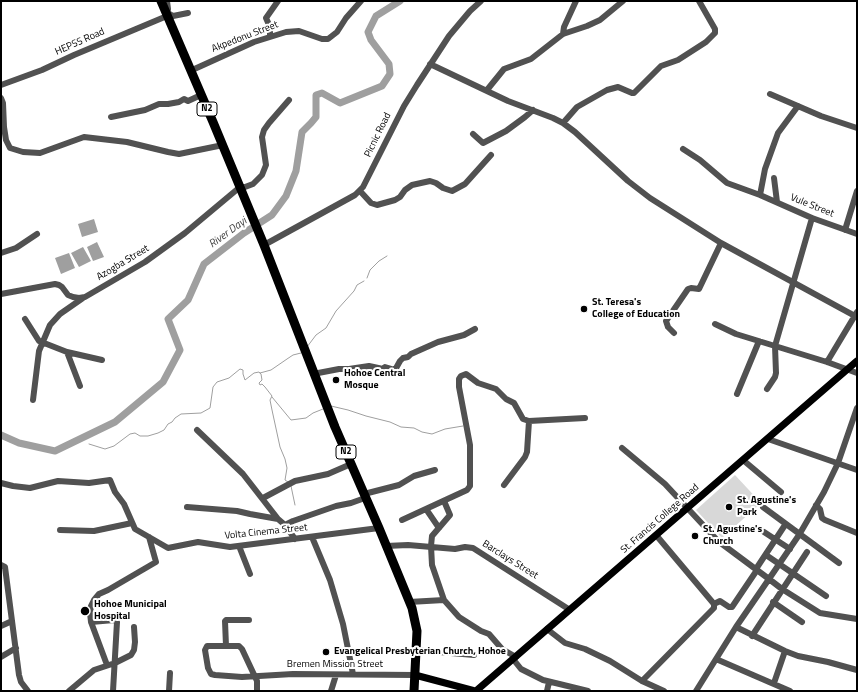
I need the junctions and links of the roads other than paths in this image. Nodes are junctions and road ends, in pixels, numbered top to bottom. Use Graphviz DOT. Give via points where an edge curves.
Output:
graph roads {
  1 [pos="160,1"];
  2 [pos="167,1"];
  3 [pos="278,1"];
  4 [pos="361,1"];
  5 [pos="481,1"];
  6 [pos="576,1"];
  7 [pos="623,1"];
  8 [pos="699,1"];
  9 [pos="188,13"];
  10 [pos="168,14"];
  11 [pos="563,34"];
  12 [pos="270,36"];
  13 [pos="430,64"];
  14 [pos="190,71"];
  15 [pos="1,85"];
  16 [pos="487,90"];
  17 [pos="770,94"];
  18 [pos="201,95"];
  19 [pos="1,98"];
  20 [pos="289,100"];
  21 [pos="798,106"];
  22 [pos="533,110"];
  23 [pos="111,118"];
  24 [pos="562,123"];
  25 [pos="857,128"];
  26 [pos="473,134"];
  27 [pos="223,145"];
  28 [pos="683,148"];
  29 [pos="491,154"];
  30 [pos="774,178"];
  31 [pos="240,187"];
  32 [pos="360,191"];
  33 [pos="857,191"];
  34 [pos="760,195"];
  35 [pos="777,202"];
  36 [pos="812,218"];
  37 [pos="844,230"];
  38 [pos="37,234"];
  39 [pos="857,234"];
  40 [pos="721,243"];
  41 [pos="264,245"];
  42 [pos="1,253"];
  43 [pos="794,283"];
  44 [pos="1,294"];
  45 [pos="85,297"];
  46 [pos="856,315"];
  47 [pos="25,320"];
  48 [pos="715,324"];
  49 [pos="475,329"];
  50 [pos="674,333"];
  51 [pos="759,341"];
  52 [pos="43,343"];
  53 [pos="775,346"];
  54 [pos="67,352"];
  55 [pos="102,360"];
  56 [pos="857,361"];
  57 [pos="827,362"];
  58 [pos="848,369"];
  59 [pos="857,373"];
  60 [pos="313,374"];
  61 [pos="80,386"];
  62 [pos="767,389"];
  63 [pos="737,394"];
  64 [pos="33,400"];
  65 [pos="857,408"];
  66 [pos="585,418"];
  67 [pos="529,421"];
  68 [pos="197,430"];
  69 [pos="768,439"];
  70 [pos="622,448"];
  71 [pos="743,460"];
  72 [pos="838,463"];
  73 [pos="351,464"];
  74 [pos="435,470"];
  75 [pos="857,470"];
  76 [pos="1,483"];
  77 [pos="504,485"];
  78 [pos="781,492"];
  79 [pos="365,496"];
  80 [pos="263,498"];
  81 [pos="444,501"];
  82 [pos="816,505"];
  83 [pos="187,507"];
  84 [pos="763,507"];
  85 [pos="426,509"];
  86 [pos="687,509"];
  87 [pos="278,518"];
  88 [pos="402,520"];
  89 [pos="132,524"];
  90 [pos="285,525"];
  91 [pos="786,525"];
  92 [pos="379,528"];
  93 [pos="439,528"];
  94 [pos="60,530"];
  95 [pos="764,532"];
  96 [pos="857,532"];
  97 [pos="656,535"];
  98 [pos="799,535"];
  99 [pos="149,537"];
  100 [pos="312,537"];
  101 [pos="295,539"];
  102 [pos="776,539"];
  103 [pos="239,546"];
  104 [pos="386,546"];
  105 [pos="431,546"];
  106 [pos="790,549"];
  107 [pos="807,552"];
  108 [pos="766,555"];
  109 [pos="839,563"];
  110 [pos="779,564"];
  111 [pos="1,565"];
  112 [pos="757,570"];
  113 [pos="793,573"];
  114 [pos="250,574"];
  115 [pos="769,579"];
  116 [pos="782,589"];
  117 [pos="826,596"];
  118 [pos="9,599"];
  119 [pos="1,600"];
  120 [pos="444,600"];
  121 [pos="409,602"];
  122 [pos="774,602"];
  123 [pos="714,604"];
  124 [pos="570,610"];
  125 [pos="857,619"];
  126 [pos="249,620"];
  127 [pos="12,622"];
  128 [pos="91,622"];
  129 [pos="802,622"];
  130 [pos="1,626"];
  131 [pos="134,627"];
  132 [pos="736,628"];
  133 [pos="547,629"];
  134 [pos="752,636"];
  135 [pos="226,646"];
  136 [pos="16,648"];
  137 [pos="416,650"];
  138 [pos="785,651"];
  139 [pos="474,655"];
  140 [pos="1,657"];
  141 [pos="514,658"];
  142 [pos="716,659"];
  143 [pos="115,663"];
  144 [pos="107,666"];
  145 [pos="857,670"];
  146 [pos="170,673"];
  147 [pos="353,674"];
  148 [pos="336,675"];
  149 [pos="415,675"];
  150 [pos="255,676"];
  151 [pos="642,681"];
  152 [pos="549,682"];
  153 [pos="774,683"];
  154 [pos="28,691"];
  155 [pos="68,691"];
  156 [pos="113,691"];
  157 [pos="169,691"];
  158 [pos="257,691"];
  159 [pos="331,691"];
  160 [pos="414,691"];
  161 [pos="476,691"];
  162 [pos="547,691"];
  163 [pos="588,691"];
  164 [pos="664,691"];
  165 [pos="696,691"];
  166 [pos="790,691"];
  1 -- 10 [label="highway, N2"];
  2 -- 10 [label="street"];
  3 -- 12 [label="street" via="266,18"];
  4 -- 12 [label="street, Akpedonu Street" via="337,32 328,39 299,31"];
  5 -- 13 [label="street, Picnic Road" via="448,36"];
  6 -- 11 [label="street"];
  7 -- 11 [label="street" via="600,20"];
  8 -- 24 [label="street" via="715,29 706,42 678,60 661,66 634,93 614,87 577,108"];
  9 -- 10 [label="street" via="173,16"];
  10 -- 14 [label="highway, N2"];
  10 -- 15 [label="street, HEPSS Road" via="42,70"];
  11 -- 16 [label="street" via="531,59 504,69"];
  12 -- 14 [label="street, Akpedonu Street"];
  13 -- 16 [label="street"];
  13 -- 32 [label="street, Picnic Road" via="404,106 364,188"];
  14 -- 18 [label="highway, N2"];
  16 -- 22 [label="street"];
  17 -- 21 [label="street"];
  18 -- 23 [label="street" via="188,101 184,99 159,104"];
  18 -- 27 [label="highway, N2"];
  19 -- 27 [label="street" via="6,140 10,148 23,152 40,153 84,137 127,142 179,154"];
  20 -- 31 [label="street, Azogba Street" via="262,137 266,165 262,175 253,184"];
  21 -- 25 [label="street"];
  21 -- 34 [label="street" via="778,133 765,169"];
  22 -- 24 [label="street"];
  22 -- 26 [label="street" via="506,131 483,143"];
  24 -- 40 [label="street" via="650,198"];
  27 -- 31 [label="highway, N2"];
  28 -- 34 [label="street, Vule Street" via="727,183"];
  29 -- 32 [label="street" via="466,184 452,191 430,181 412,185 395,200 377,205 371,203"];
  30 -- 35 [label="street"];
  31 -- 41 [label="highway, N2"];
  31 -- 45 [label="street, Azogba Street" via="156,255"];
  32 -- 41 [label="street, Picnic Road"];
  33 -- 37 [label="street"];
  34 -- 35 [label="street, Vule Street"];
  35 -- 36 [label="street, Vule Street"];
  36 -- 37 [label="street, Vule Street"];
  36 -- 43 [label="street"];
  37 -- 39 [label="street, Vule Street"];
  38 -- 42 [label="street" via="16,248"];
  40 -- 43 [label="street"];
  40 -- 50 [label="street" via="699,289 688,289 666,321"];
  41 -- 60 [label="highway, N2"];
  43 -- 46 [label="street"];
  43 -- 53 [label="street"];
  44 -- 45 [label="street" via="55,284 62,287 68,295"];
  45 -- 52 [label="street, Azogba Street" via="54,319"];
  46 -- 57 [label="street"];
  47 -- 52 [label="street" via="37,340"];
  48 -- 51 [label="street"];
  49 -- 60 [label="street" via="403,358 395,370 369,366"];
  51 -- 53 [label="street"];
  51 -- 63 [label="street"];
  52 -- 54 [label="street"];
  52 -- 64 [label="street, Azogba Street"];
  53 -- 57 [label="street"];
  53 -- 62 [label="street" via="776,373"];
  54 -- 55 [label="street"];
  54 -- 61 [label="street"];
  56 -- 58 [label="main road, St. Francis College Road"];
  57 -- 58 [label="street"];
  58 -- 59 [label="street"];
  58 -- 69 [label="main road, St. Francis College Road"];
  60 -- 73 [label="highway, N2"];
  65 -- 72 [label="street"];
  66 -- 67 [label="street"];
  67 -- 77 [label="street" via="527,452"];
  67 -- 81 [label="street" via="521,418 514,403 496,389 478,383 466,374 461,376 459,387 470,445 470,486"];
  68 -- 80 [label="street" via="243,474"];
  69 -- 71 [label="main road, St. Francis College Road"];
  69 -- 72 [label="street"];
  70 -- 86 [label="street" via="665,484"];
  71 -- 78 [label="street"];
  71 -- 86 [label="main road, St. Francis College Road"];
  72 -- 75 [label="street"];
  72 -- 82 [label="street"];
  73 -- 79 [label="highway, N2"];
  73 -- 80 [label="street" via="328,474 295,481"];
  74 -- 79 [label="street"];
  76 -- 89 [label="street" via="30,488 58,481 89,484 110,480"];
  79 -- 90 [label="street"];
  79 -- 92 [label="highway, N2"];
  80 -- 87 [label="street"];
  81 -- 85 [label="street"];
  81 -- 93 [label="street" via="450,515"];
  82 -- 96 [label="street" via="825,520"];
  82 -- 98 [label="street"];
  83 -- 87 [label="street" via="237,511"];
  84 -- 91 [label="street"];
  85 -- 88 [label="street"];
  85 -- 93 [label="street"];
  86 -- 97 [label="main road, St. Francis College Road"];
  86 -- 112 [label="street" via="718,540"];
  87 -- 90 [label="street"];
  89 -- 94 [label="street" via="94,531"];
  89 -- 99 [label="street, Volta Cinema Street"];
  90 -- 101 [label="street"];
  91 -- 98 [label="street"];
  91 -- 102 [label="street"];
  92 -- 100 [label="street, Volta Cinema Street"];
  92 -- 104 [label="highway, N2"];
  93 -- 105 [label="street" via="432,536"];
  95 -- 102 [label="street"];
  97 -- 123 [label="street"];
  97 -- 124 [label="main road, St. Francis College Road"];
  98 -- 106 [label="street"];
  98 -- 109 [label="street"];
  99 -- 103 [label="street, Volta Cinema Street" via="168,548 198,542 223,547"];
  99 -- 128 [label="street" via="156,562 96,596 91,606"];
  100 -- 101 [label="street, Volta Cinema Street"];
  100 -- 147 [label="street" via="330,580 345,629"];
  101 -- 103 [label="street, Volta Cinema Street"];
  102 -- 106 [label="street"];
  102 -- 108 [label="street"];
  103 -- 114 [label="street"];
  104 -- 105 [label="street, Barclays Street"];
  104 -- 121 [label="highway, N2"];
  105 -- 120 [label="street" via="432,565"];
  105 -- 124 [label="street, Barclays Street" via="473,548"];
  106 -- 110 [label="street"];
  107 -- 113 [label="street"];
  108 -- 110 [label="street"];
  108 -- 112 [label="street"];
  110 -- 113 [label="street"];
  110 -- 115 [label="street"];
  111 -- 118 [label="street" via="4,567"];
  112 -- 115 [label="street"];
  112 -- 123 [label="street" via="732,607 720,601"];
  113 -- 116 [label="street"];
  113 -- 117 [label="street"];
  115 -- 116 [label="street"];
  115 -- 132 [label="street"];
  116 -- 122 [label="street"];
  116 -- 125 [label="street" via="820,613"];
  118 -- 119 [label="street"];
  118 -- 127 [label="street"];
  120 -- 121 [label="street"];
  120 -- 141 [label="street" via="459,617 489,634"];
  121 -- 137 [label="highway, N2" via="416,623"];
  122 -- 129 [label="street"];
  122 -- 134 [label="street"];
  123 -- 151 [label="street" via="714,608"];
  124 -- 133 [label="main road, St. Francis College Road"];
  126 -- 135 [label="street" via="225,621"];
  127 -- 130 [label="street"];
  127 -- 136 [label="street"];
  128 -- 143 [label="street" via="117,622"];
  128 -- 144 [label="street"];
  131 -- 143 [label="street" via="134,650 131,655"];
  132 -- 134 [label="street"];
  132 -- 142 [label="street"];
  133 -- 141 [label="main road, St. Francis College Road"];
  133 -- 151 [label="street" via="565,643 610,661"];
  134 -- 138 [label="street"];
  135 -- 150 [label="street" via="239,646 242,649"];
  135 -- 150 [label="street, Bremen Mission Street" via="207,646 205,650 211,674"];
  136 -- 140 [label="street"];
  136 -- 154 [label="street" via="20,679"];
  137 -- 139 [label="street"];
  137 -- 149 [label="highway, N2"];
  138 -- 145 [label="street"];
  138 -- 153 [label="street"];
  141 -- 152 [label="street" via="525,671"];
  141 -- 161 [label="main road, St. Francis College Road"];
  142 -- 153 [label="street"];
  142 -- 165 [label="street"];
  143 -- 144 [label="street"];
  143 -- 156 [label="street"];
  144 -- 155 [label="street" via="90,672"];
  146 -- 157 [label="street"];
  147 -- 148 [label="street, Bremen Mission Street"];
  147 -- 149 [label="street, Bremen Mission Street"];
  148 -- 150 [label="street, Bremen Mission Street"];
  148 -- 159 [label="street"];
  149 -- 160 [label="highway, N2"];
  149 -- 161 [label="main road"];
  150 -- 158 [label="street"];
  151 -- 164 [label="street"];
  152 -- 162 [label="street"];
  152 -- 163 [label="street"];
  153 -- 166 [label="street"];
}
